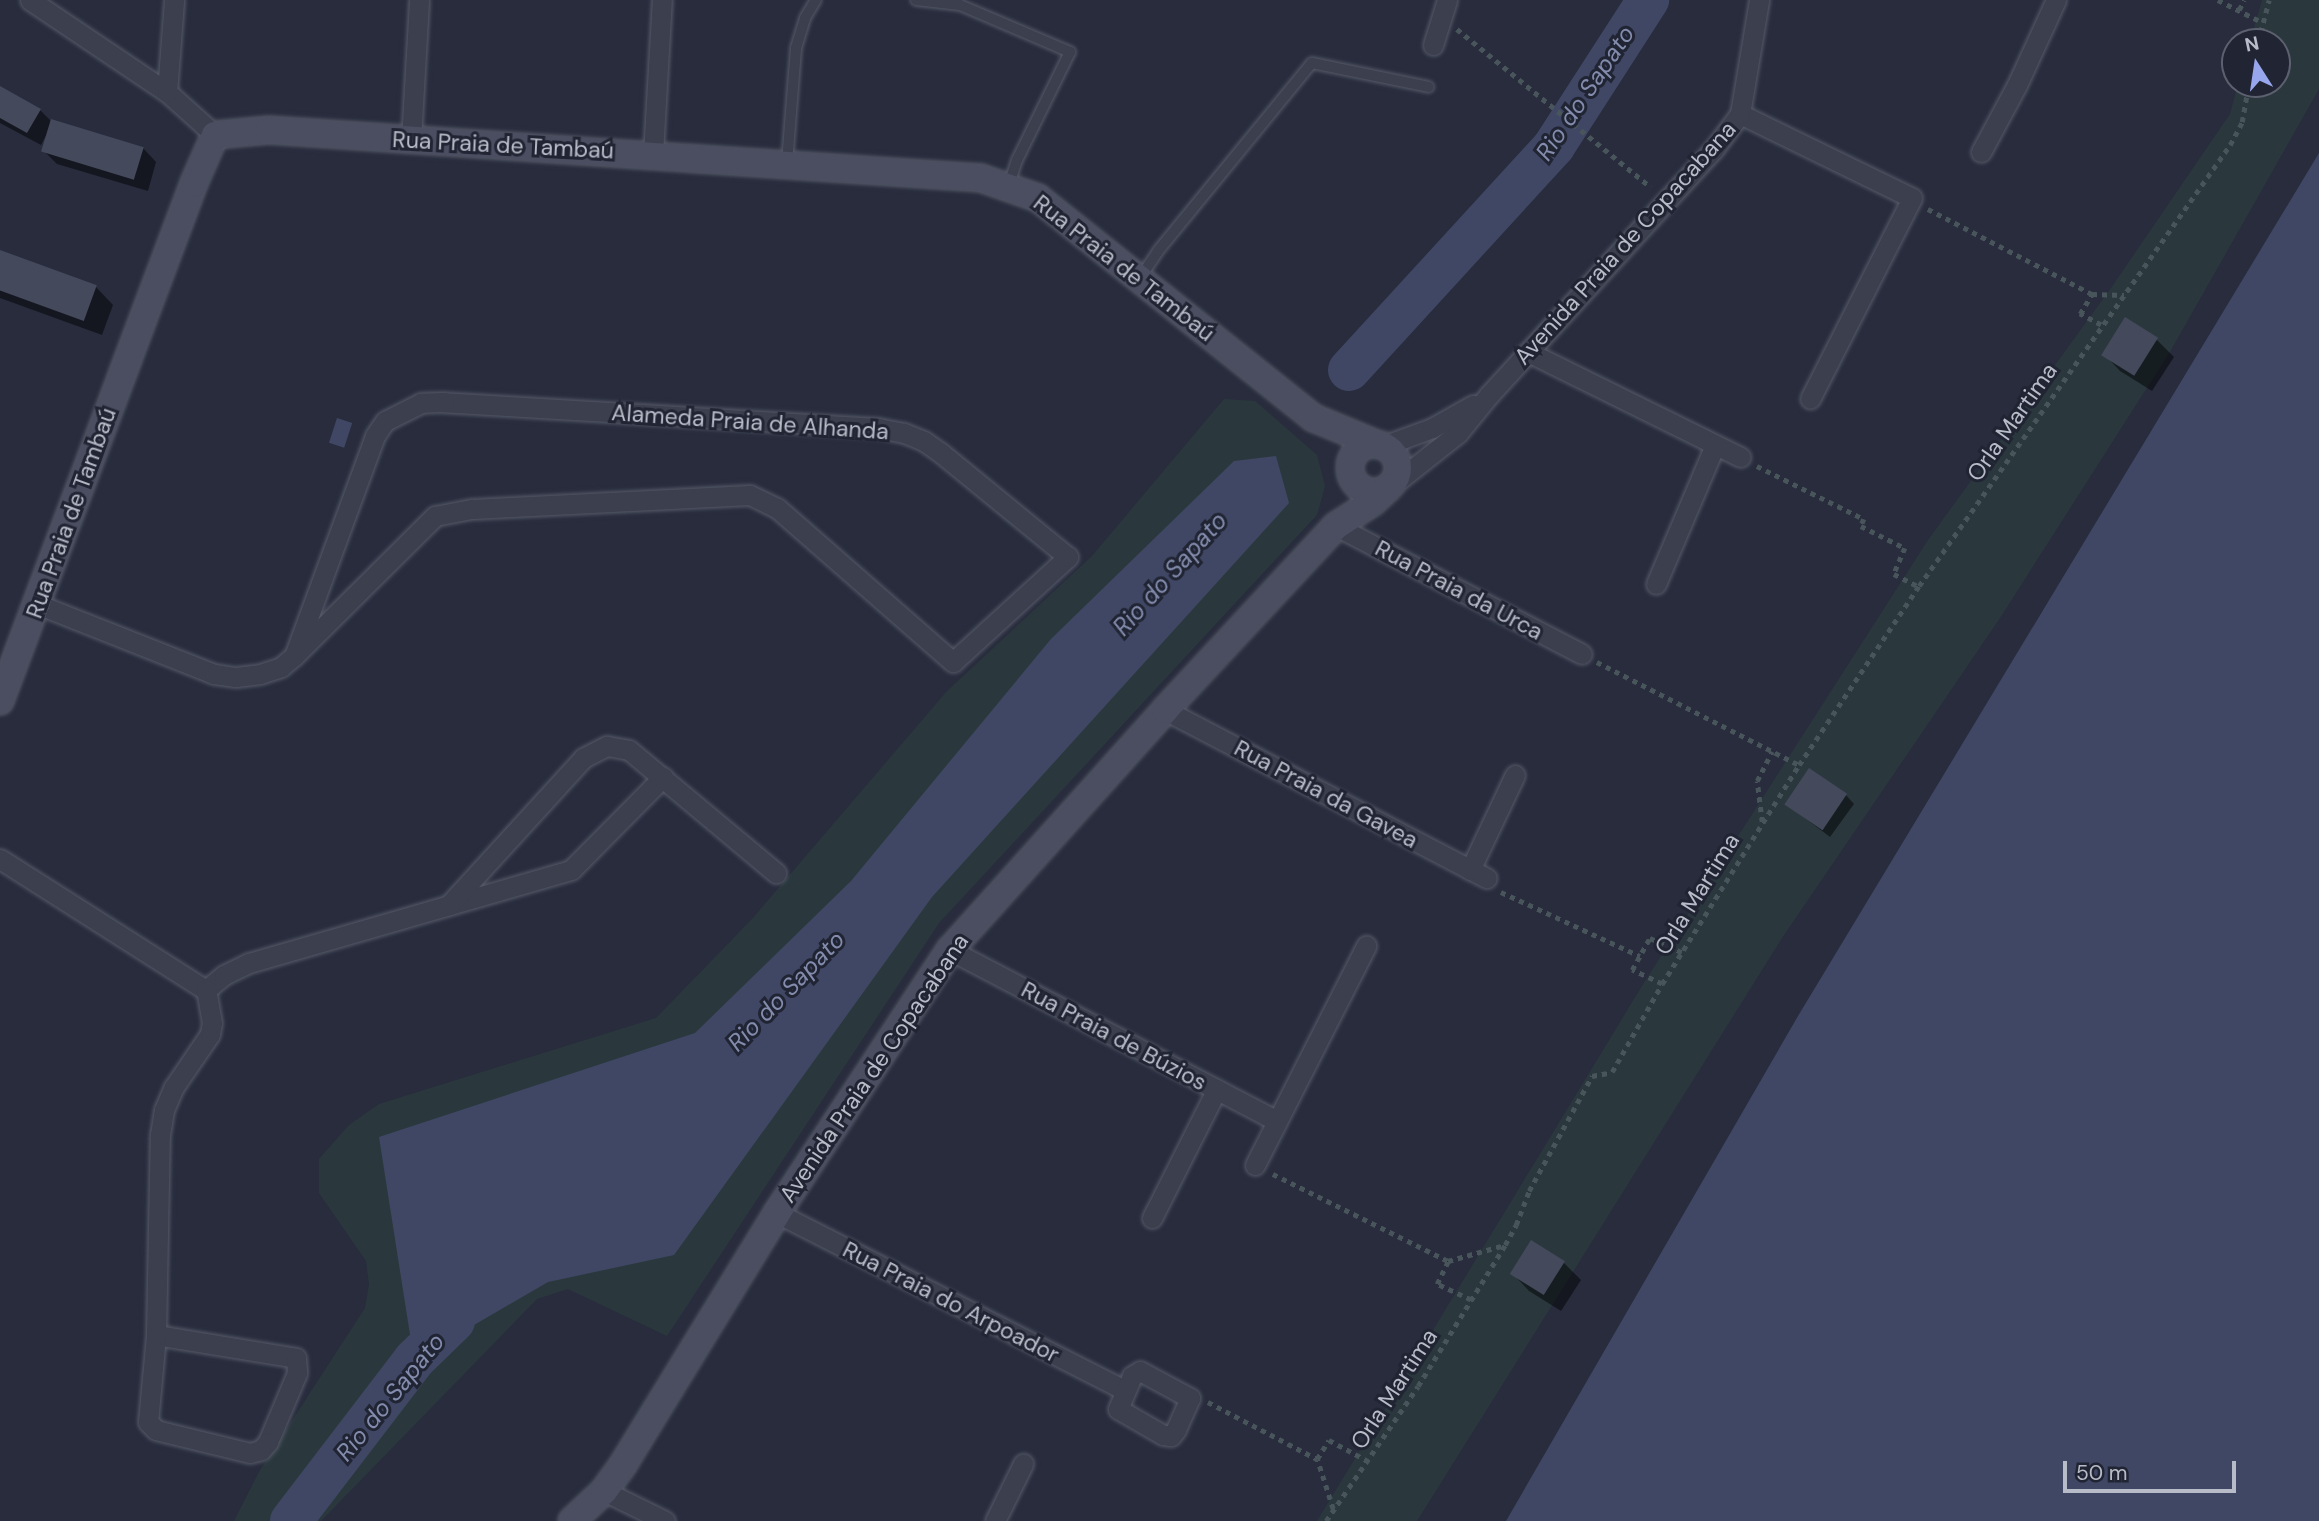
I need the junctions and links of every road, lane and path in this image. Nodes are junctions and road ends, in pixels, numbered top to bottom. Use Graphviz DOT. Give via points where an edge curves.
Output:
graph roads {
  1 [pos="30,0"];
  2 [pos="174,0"];
  3 [pos="419,0"];
  4 [pos="662,0"];
  5 [pos="816,0"];
  6 [pos="916,0"];
  7 [pos="1759,0"];
  8 [pos="2056,0"];
  9 [pos="2218,0"];
  10 [pos="2244,0"];
  11 [pos="2269,0"];
  12 [pos="1444,8"];
  13 [pos="2239,10"];
  14 [pos="2262,22"];
  15 [pos="2261,28"];
  16 [pos="1433,46"];
  17 [pos="1429,87"];
  18 [pos="167,92"];
  19 [pos="2246,98"];
  20 [pos="1740,114"];
  21 [pos="215,135"];
  22 [pos="411,140"];
  23 [pos="1981,152"];
  24 [pos="653,154"];
  25 [pos="787,163"];
  26 [pos="1009,186"];
  27 [pos="1912,198"];
  28 [pos="1668,201"];
  29 [pos="1140,278"];
  30 [pos="2092,294"];
  31 [pos="2125,295"];
  32 [pos="2101,325"];
  33 [pos="1528,352"];
  34 [pos="1489,394"];
  35 [pos="1810,398"];
  36 [pos="1314,418"];
  37 [pos="1381,445"];
  38 [pos="1715,445"];
  39 [pos="1740,457"];
  40 [pos="1350,471"];
  41 [pos="1390,487"];
  42 [pos="1336,526"];
  43 [pos="1657,584"];
  44 [pos="1919,586"];
  45 [pos="37,604"];
  46 [pos="1582,654"];
  47 [pos="294,656"];
  48 [pos="0,701"];
  49 [pos="1165,710"];
  50 [pos="1772,752"];
  51 [pos="1798,765"];
  52 [pos="1515,775"];
  53 [pos="663,777"];
  54 [pos="1762,822"];
  55 [pos="0,859"];
  56 [pos="776,873"];
  57 [pos="1479,874"];
  58 [pos="448,906"];
  59 [pos="1366,946"];
  60 [pos="950,950"];
  61 [pos="1682,952"];
  62 [pos="1640,957"];
  63 [pos="1662,984"];
  64 [pos="206,990"];
  65 [pos="1217,1089"];
  66 [pos="1278,1121"];
  67 [pos="1255,1165"];
  68 [pos="777,1213"];
  69 [pos="1152,1218"];
  70 [pos="1504,1245"];
  71 [pos="1448,1261"];
  72 [pos="1471,1300"];
  73 [pos="156,1335"];
  74 [pos="1125,1390"];
  75 [pos="1190,1398"];
  76 [pos="1317,1459"];
  77 [pos="1368,1461"];
  78 [pos="1023,1464"];
  79 [pos="604,1491"];
  80 [pos="1334,1510"];
  81 [pos="572,1521"];
  82 [pos="665,1521"];
  83 [pos="995,1521"];
  84 [pos="1326,1521"];
  1 -- 18 [label="street"];
  2 -- 18 [label="street"];
  3 -- 22 [label="street"];
  4 -- 24 [label="street"];
  5 -- 25 [label="lane" via="796,48"];
  6 -- 26 [label="lane" via="960,5 1070,52"];
  7 -- 20 [label="street, Avenida Praia de Copacabana"];
  8 -- 23 [label="street"];
  9 -- 13 [label="path"];
  10 -- 13 [label="path"];
  11 -- 14 [label="path"];
  12 -- 16 [label="street"];
  12 -- 28 [label="path"];
  13 -- 14 [label="path"];
  14 -- 15 [label="path"];
  17 -- 29 [label="lane" via="1312,63"];
  18 -- 21 [label="street"];
  19 -- 31 [label="path, Orla Martima" via="2242,122 2230,145"];
  20 -- 27 [label="street"];
  20 -- 28 [label="street, Avenida Praia de Copacabana"];
  21 -- 22 [label="street, Rua Praia de Tambaú" via="269,130"];
  21 -- 45 [label="street, Rua Praia de Tambaú"];
  22 -- 24 [label="street, Rua Praia de Tambaú"];
  24 -- 25 [label="street, Rua Praia de Tambaú"];
  25 -- 26 [label="street, Rua Praia de Tambaú" via="947,174"];
  26 -- 29 [label="street, Rua Praia de Tambaú" via="1063,215"];
  27 -- 30 [label="path"];
  27 -- 35 [label="street"];
  28 -- 33 [label="street, Avenida Praia de Copacabana"];
  29 -- 36 [label="street, Rua Praia de Tambaú"];
  30 -- 31 [label="path"];
  30 -- 32 [label="path" via="2080,314"];
  31 -- 32 [label="path, Orla Martima"];
  32 -- 44 [label="path, Orla Martima"];
  33 -- 34 [label="street, Avenida Praia de Copacabana"];
  33 -- 38 [label="street"];
  34 -- 37 [label="street, Avenida Praia de Copacabana" via="1443,423"];
  34 -- 41 [label="street, Avenida Praia de Copacabana" via="1441,448"];
  36 -- 37 [label="street, Rua Praia de Tambaú"];
  36 -- 40 [label="street, Rua Praia de Tambaú"];
  37 -- 40 [label="street" via="1356,452"];
  37 -- 41 [label="street" via="1398,463"];
  38 -- 39 [label="street"];
  38 -- 43 [label="street"];
  39 -- 44 [label="path" via="1864,519 1861,526 1905,548 1894,573"];
  40 -- 41 [label="street" via="1352,480 1364,491 1381,492"];
  40 -- 42 [label="street, Avenida Praia de Copacabana"];
  41 -- 42 [label="street, Avenida Praia de Copacabana"];
  42 -- 46 [label="street, Rua Praia da Urca"];
  42 -- 49 [label="street, Avenida Praia de Copacabana"];
  44 -- 51 [label="path, Orla Martima"];
  45 -- 47 [label="street, Alameda Praia de Alhanda" via="214,674 260,674 281,667"];
  45 -- 48 [label="street, Rua Praia de Tambaú"];
  46 -- 50 [label="path"];
  47 -- 47 [label="street, Alameda Praia de Alhanda" via="422,527 435,516 453,511 750,495 777,508 953,662 1068,557 941,453 904,433 865,427 421,403 385,421 375,436"];
  49 -- 57 [label="street, Rua Praia da Gavea"];
  49 -- 60 [label="street, Avenida Praia de Copacabana"];
  50 -- 51 [label="path"];
  50 -- 54 [label="path" via="1757,781"];
  51 -- 54 [label="path, Orla Martima"];
  52 -- 57 [label="street"];
  53 -- 56 [label="street"];
  53 -- 58 [label="street" via="572,870"];
  53 -- 58 [label="street" via="629,750 607,746 594,750"];
  54 -- 61 [label="path, Orla Martima"];
  55 -- 64 [label="street"];
  57 -- 62 [label="path" via="1503,893"];
  58 -- 64 [label="street" via="249,963"];
  59 -- 66 [label="street"];
  60 -- 65 [label="street, Rua Praia de Búzios"];
  60 -- 68 [label="street, Avenida Praia de Copacabana"];
  61 -- 62 [label="path" via="1650,938"];
  61 -- 63 [label="path, Orla Martima"];
  62 -- 63 [label="path" via="1632,970"];
  63 -- 70 [label="path, Orla Martima" via="1612,1072 1592,1076"];
  64 -- 73 [label="street" via="210,1034 174,1087 160,1135"];
  65 -- 66 [label="street, Rua Praia de Búzios"];
  65 -- 69 [label="street"];
  66 -- 67 [label="street"];
  67 -- 71 [label="path"];
  68 -- 74 [label="street, Rua Praia do Arpoador"];
  68 -- 79 [label="street, Avenida Praia de Copacabana"];
  70 -- 71 [label="path"];
  70 -- 72 [label="path, Orla Martima"];
  71 -- 72 [label="path" via="1437,1284"];
  72 -- 77 [label="path, Orla Martima"];
  73 -- 73 [label="street" via="151,1427 250,1453 261,1450 297,1373 296,1358"];
  74 -- 75 [label="street" via="1140,1371"];
  74 -- 75 [label="street" via="1117,1406 1119,1412 1167,1436 1176,1430"];
  75 -- 76 [label="path" via="1201,1398"];
  76 -- 77 [label="path" via="1329,1440"];
  76 -- 80 [label="path"];
  77 -- 80 [label="path, Orla Martima"];
  78 -- 83 [label="street"];
  79 -- 81 [label="street, Avenida Praia de Copacabana"];
  79 -- 82 [label="street"];
  80 -- 84 [label="path, Orla Martima"];
}
